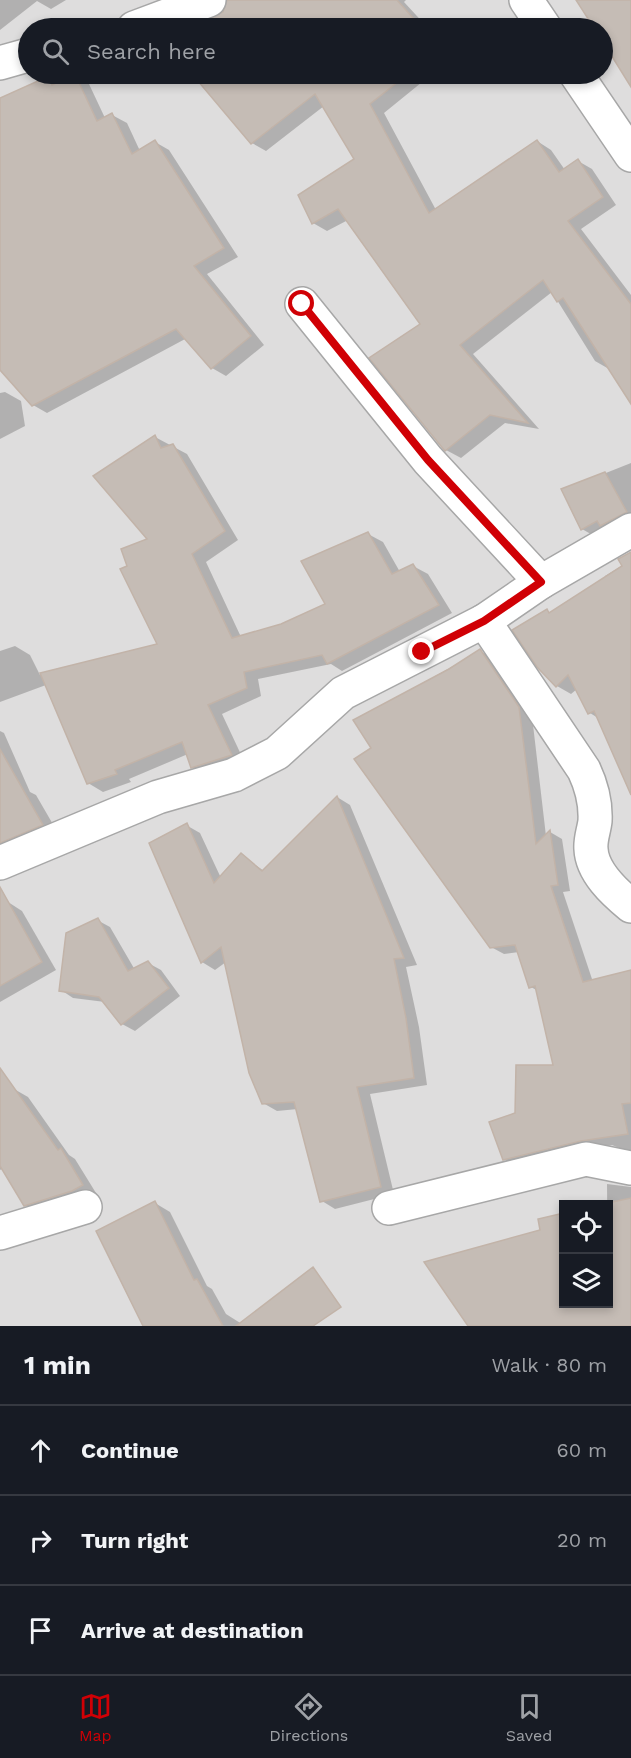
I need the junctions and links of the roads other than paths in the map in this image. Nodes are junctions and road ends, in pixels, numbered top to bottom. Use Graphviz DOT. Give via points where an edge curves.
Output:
graph roads {
  1 [pos="209,0"];
  2 [pos="526,0"];
  3 [pos="161,18"];
  4 [pos="538,18"];
  5 [pos="18,58"];
  6 [pos="0,63"];
  7 [pos="583,84"];
  8 [pos="631,155"];
  9 [pos="302,304"];
  10 [pos="631,530"];
  11 [pos="541,582"];
  12 [pos="484,621"];
  13 [pos="0,863"];
  14 [pos="631,906"];
  15 [pos="631,1168"];
  16 [pos="85,1207"];
  17 [pos="389,1208"];
  18 [pos="0,1233"];
  1 -- 3 [label="street"];
  2 -- 4 [label="street"];
  5 -- 6 [label="street"];
  7 -- 8 [label="street"];
  9 -- 11 [label="street" via="428,460"];
  10 -- 11 [label="street"];
  11 -- 12 [label="street"];
  12 -- 13 [label="street" via="343,693 277,753 234,775 158,797"];
  12 -- 14 [label="street" via="584,770 593,791 591,849 595,864 605,881"];
  15 -- 17 [label="street" via="586,1159"];
  16 -- 18 [label="street"];
}
